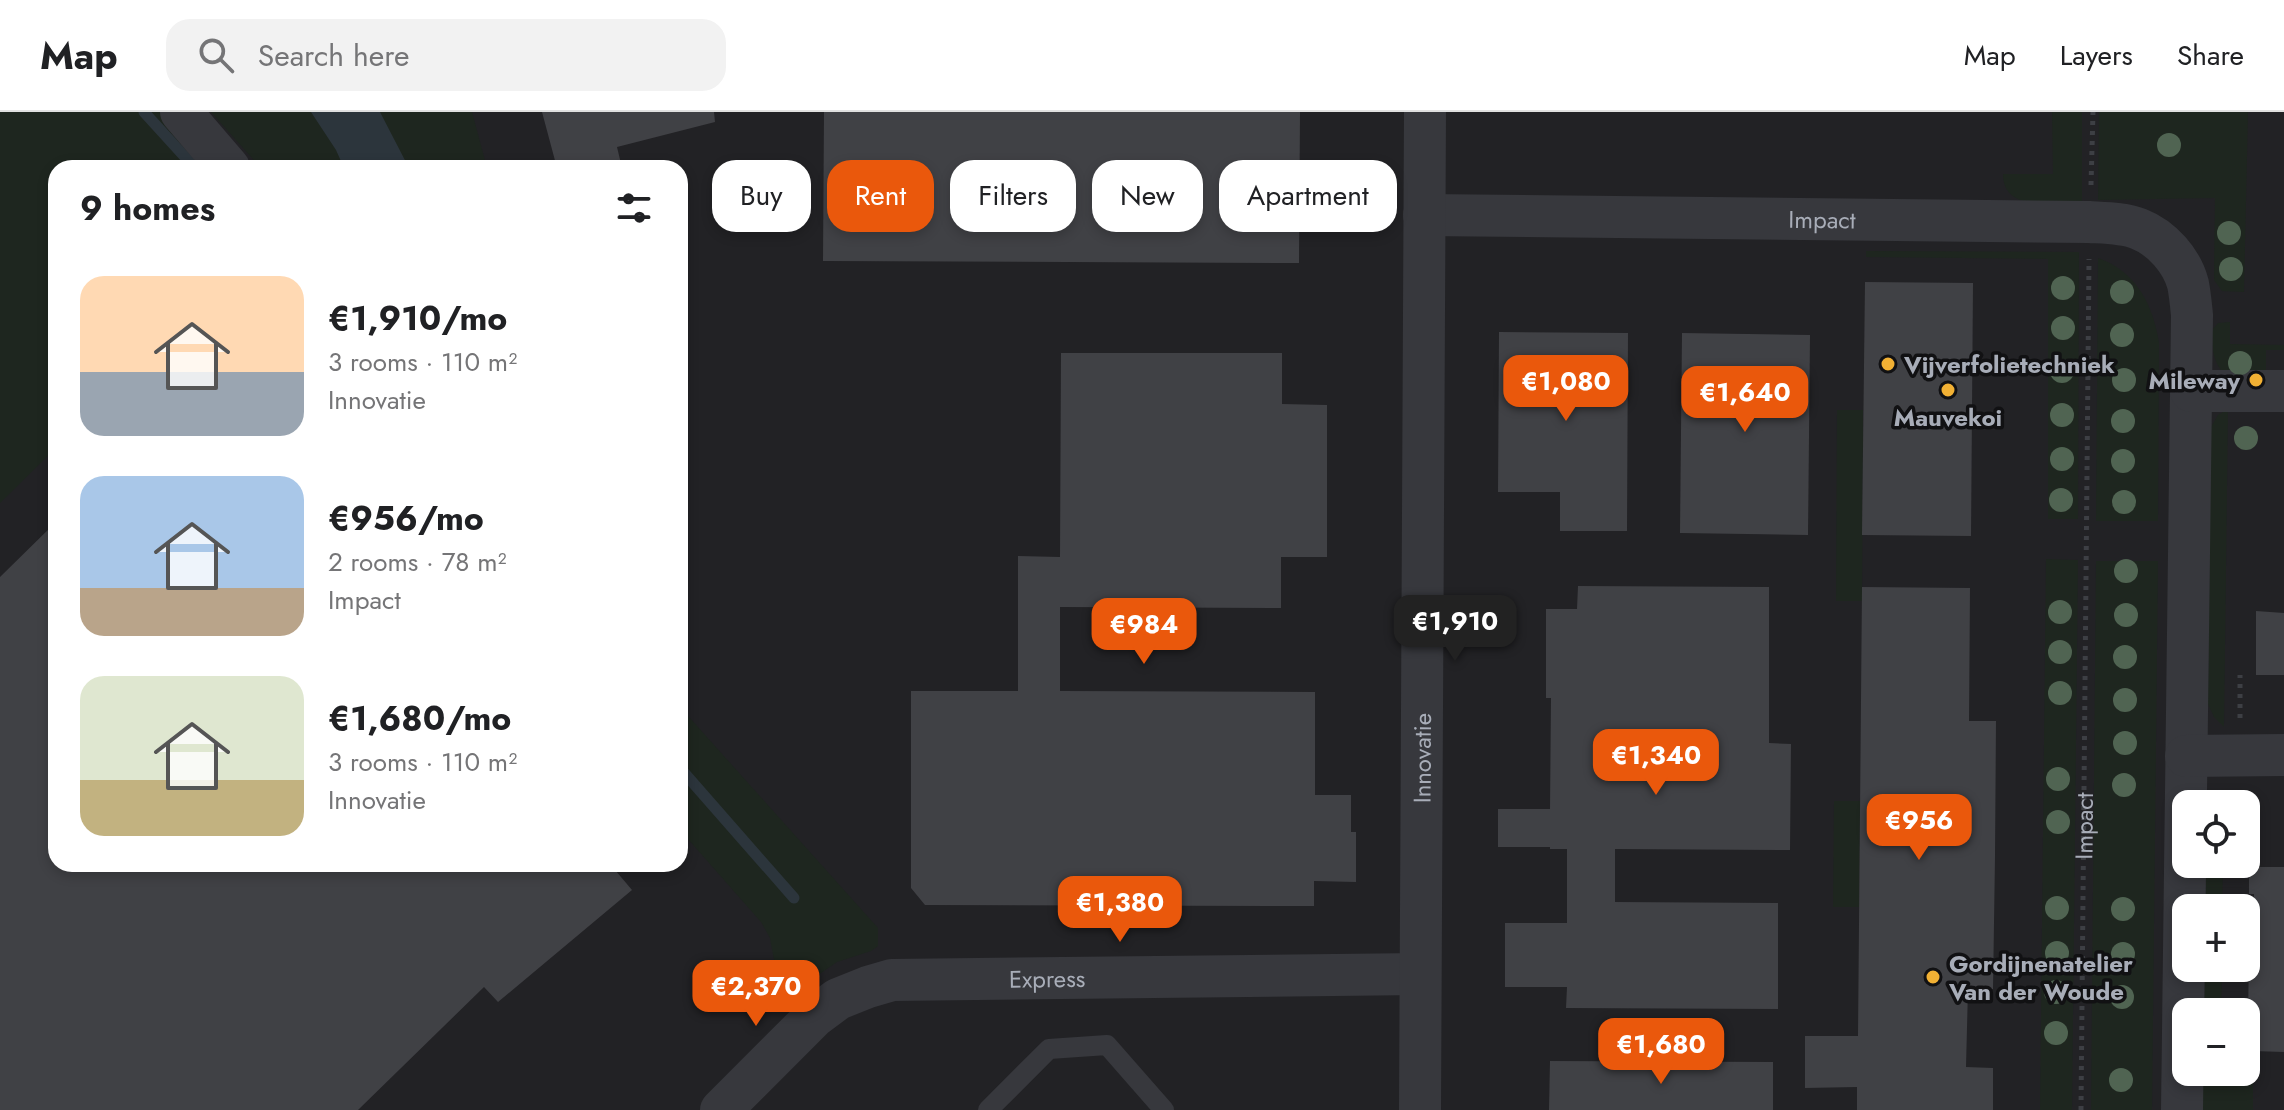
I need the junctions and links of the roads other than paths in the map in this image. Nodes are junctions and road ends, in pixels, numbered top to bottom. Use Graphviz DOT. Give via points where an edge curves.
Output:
graph roads {
  1 [pos="181,112"];
  2 [pos="1425,112"];
  3 [pos="222,160"];
  4 [pos="1424,215"];
  5 [pos="2191,391"];
  6 [pos="2284,391"];
  7 [pos="2284,755"];
  8 [pos="2186,756"];
  9 [pos="1420,974"];
  10 [pos="721,1110"];
  11 [pos="988,1110"];
  12 [pos="1164,1110"];
  13 [pos="1420,1110"];
  14 [pos="2182,1110"];
  1 -- 3 [label="street"];
  2 -- 4 [label="street"];
  4 -- 5 [label="street, Impact" via="2120,224 2159,241 2187,281"];
  4 -- 9 [label="street, Innovatie"];
  5 -- 6 [label="street"];
  5 -- 8 [label="street, Impact"];
  7 -- 8 [label="street"];
  8 -- 14 [label="street, Impact"];
  9 -- 10 [label="street, Express" via="892,980 838,999 815,1016"];
  9 -- 13 [label="street, Innovatie"];
  11 -- 12 [label="lane" via="1049,1049 1107,1045"];
}
